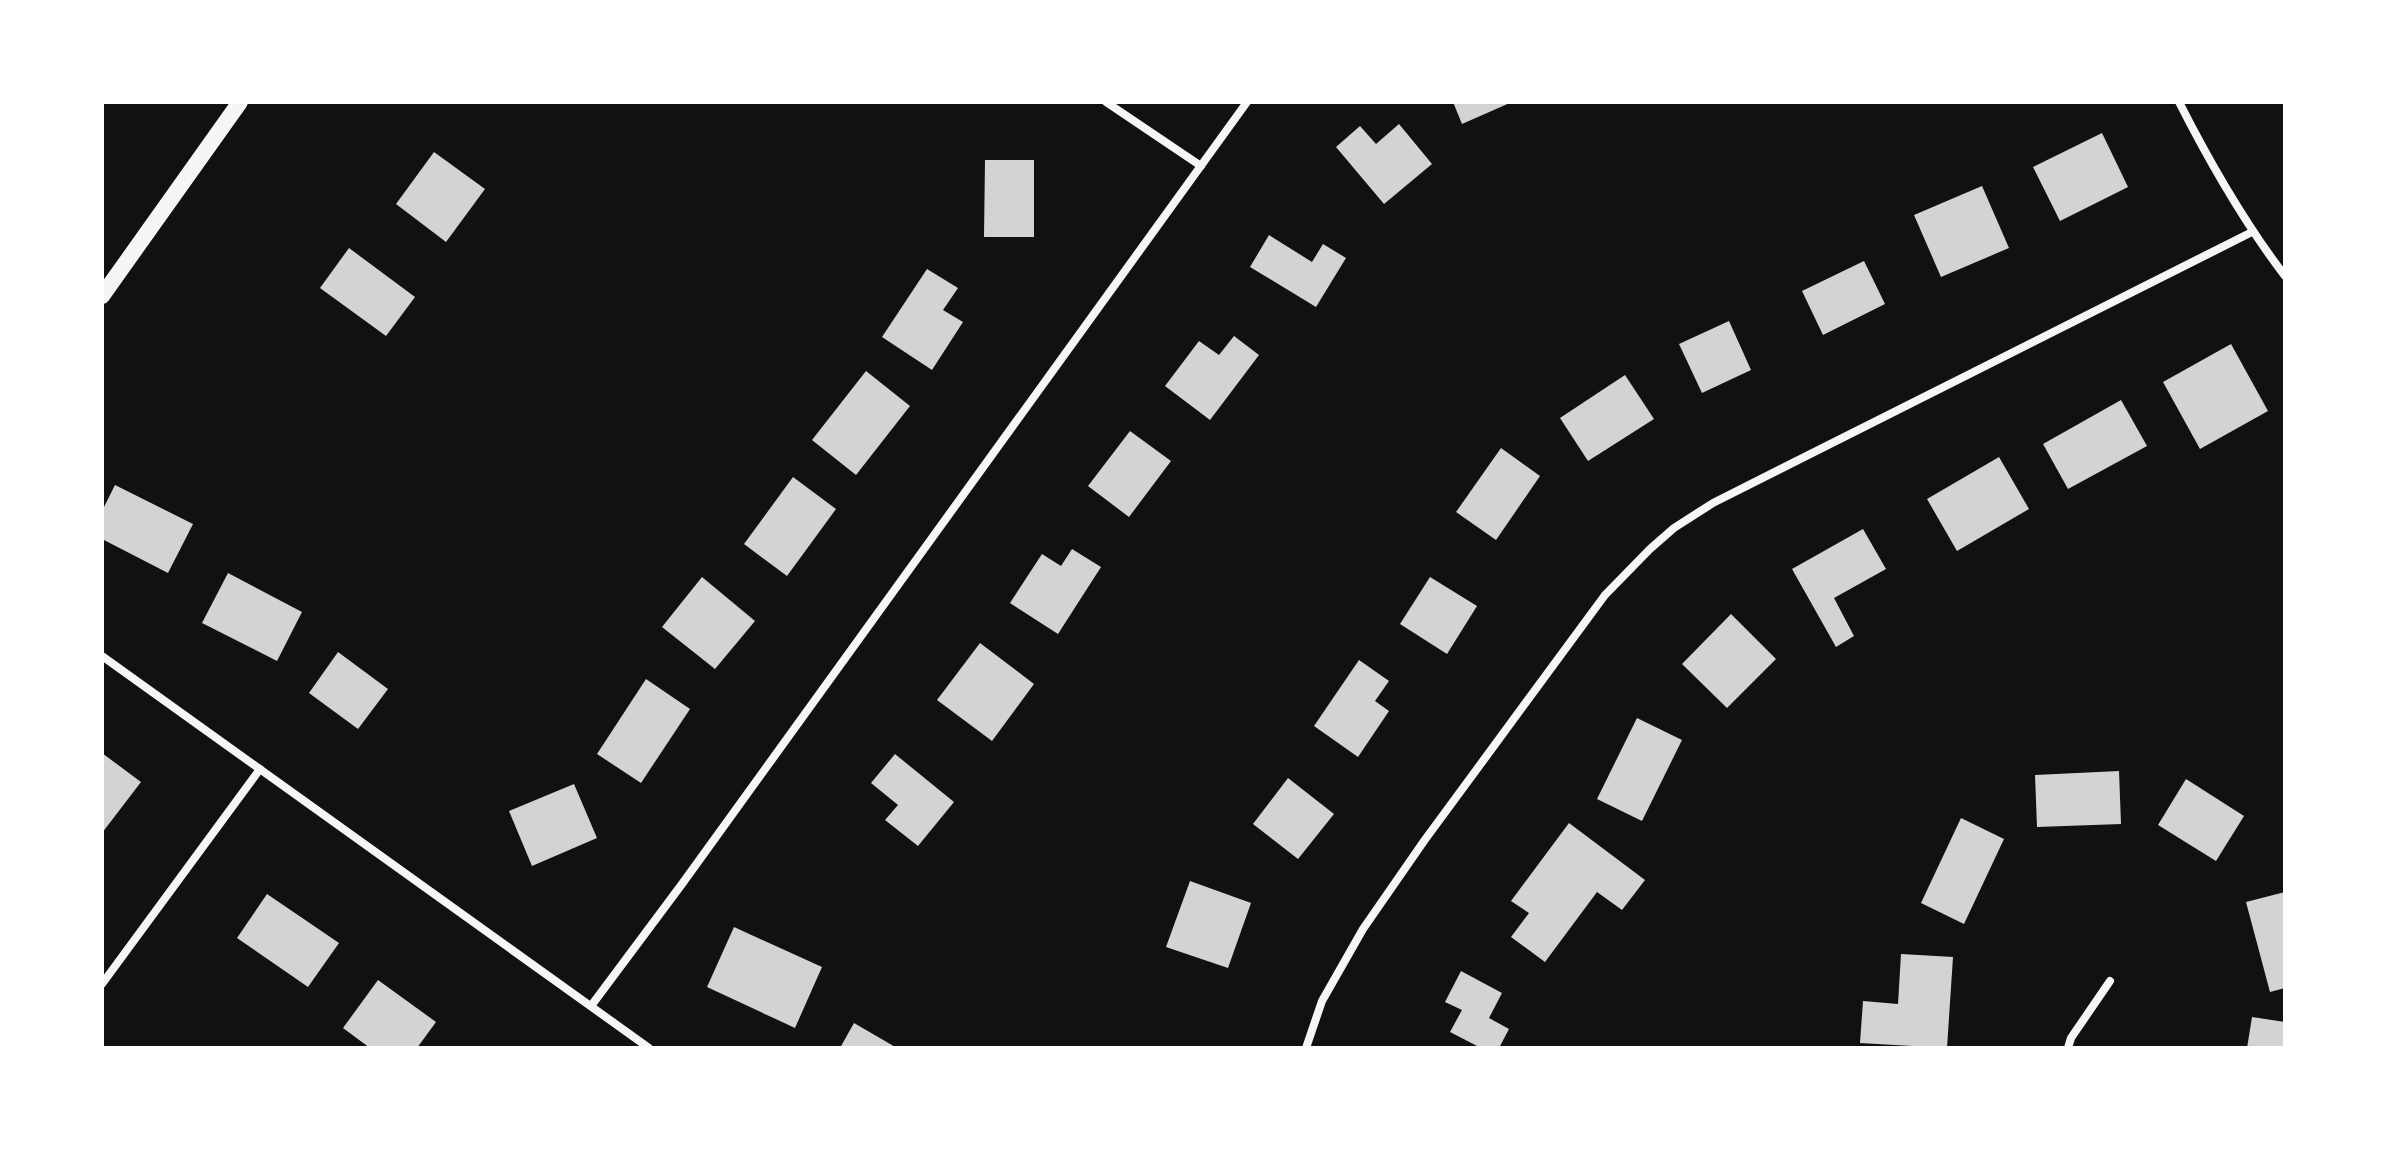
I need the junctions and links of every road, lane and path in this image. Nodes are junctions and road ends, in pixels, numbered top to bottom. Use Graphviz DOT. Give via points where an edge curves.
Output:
graph roads {
  1 [pos="240,102"];
  2 [pos="1106,102"];
  3 [pos="1247,102"];
  4 [pos="2179,102"];
  5 [pos="1201,166"];
  6 [pos="2252,232"];
  7 [pos="2285,276"];
  8 [pos="102,296"];
  9 [pos="102,656"];
  10 [pos="260,769"];
  11 [pos="2110,981"];
  12 [pos="102,984"];
  13 [pos="591,1006"];
  14 [pos="649,1048"];
  15 [pos="1306,1048"];
  16 [pos="2068,1048"];
  1 -- 8 [label="main road"];
  2 -- 5 [label="street"];
  3 -- 5 [label="street"];
  4 -- 6 [label="street"];
  5 -- 13 [label="street"];
  6 -- 7 [label="street"];
  6 -- 15 [label="street" via="1713,503 1674,528 1605,595 1424,841 1363,929 1322,1001"];
  9 -- 10 [label="street"];
  10 -- 12 [label="street"];
  10 -- 13 [label="street"];
  11 -- 16 [label="street"];
  13 -- 14 [label="street"];
}
